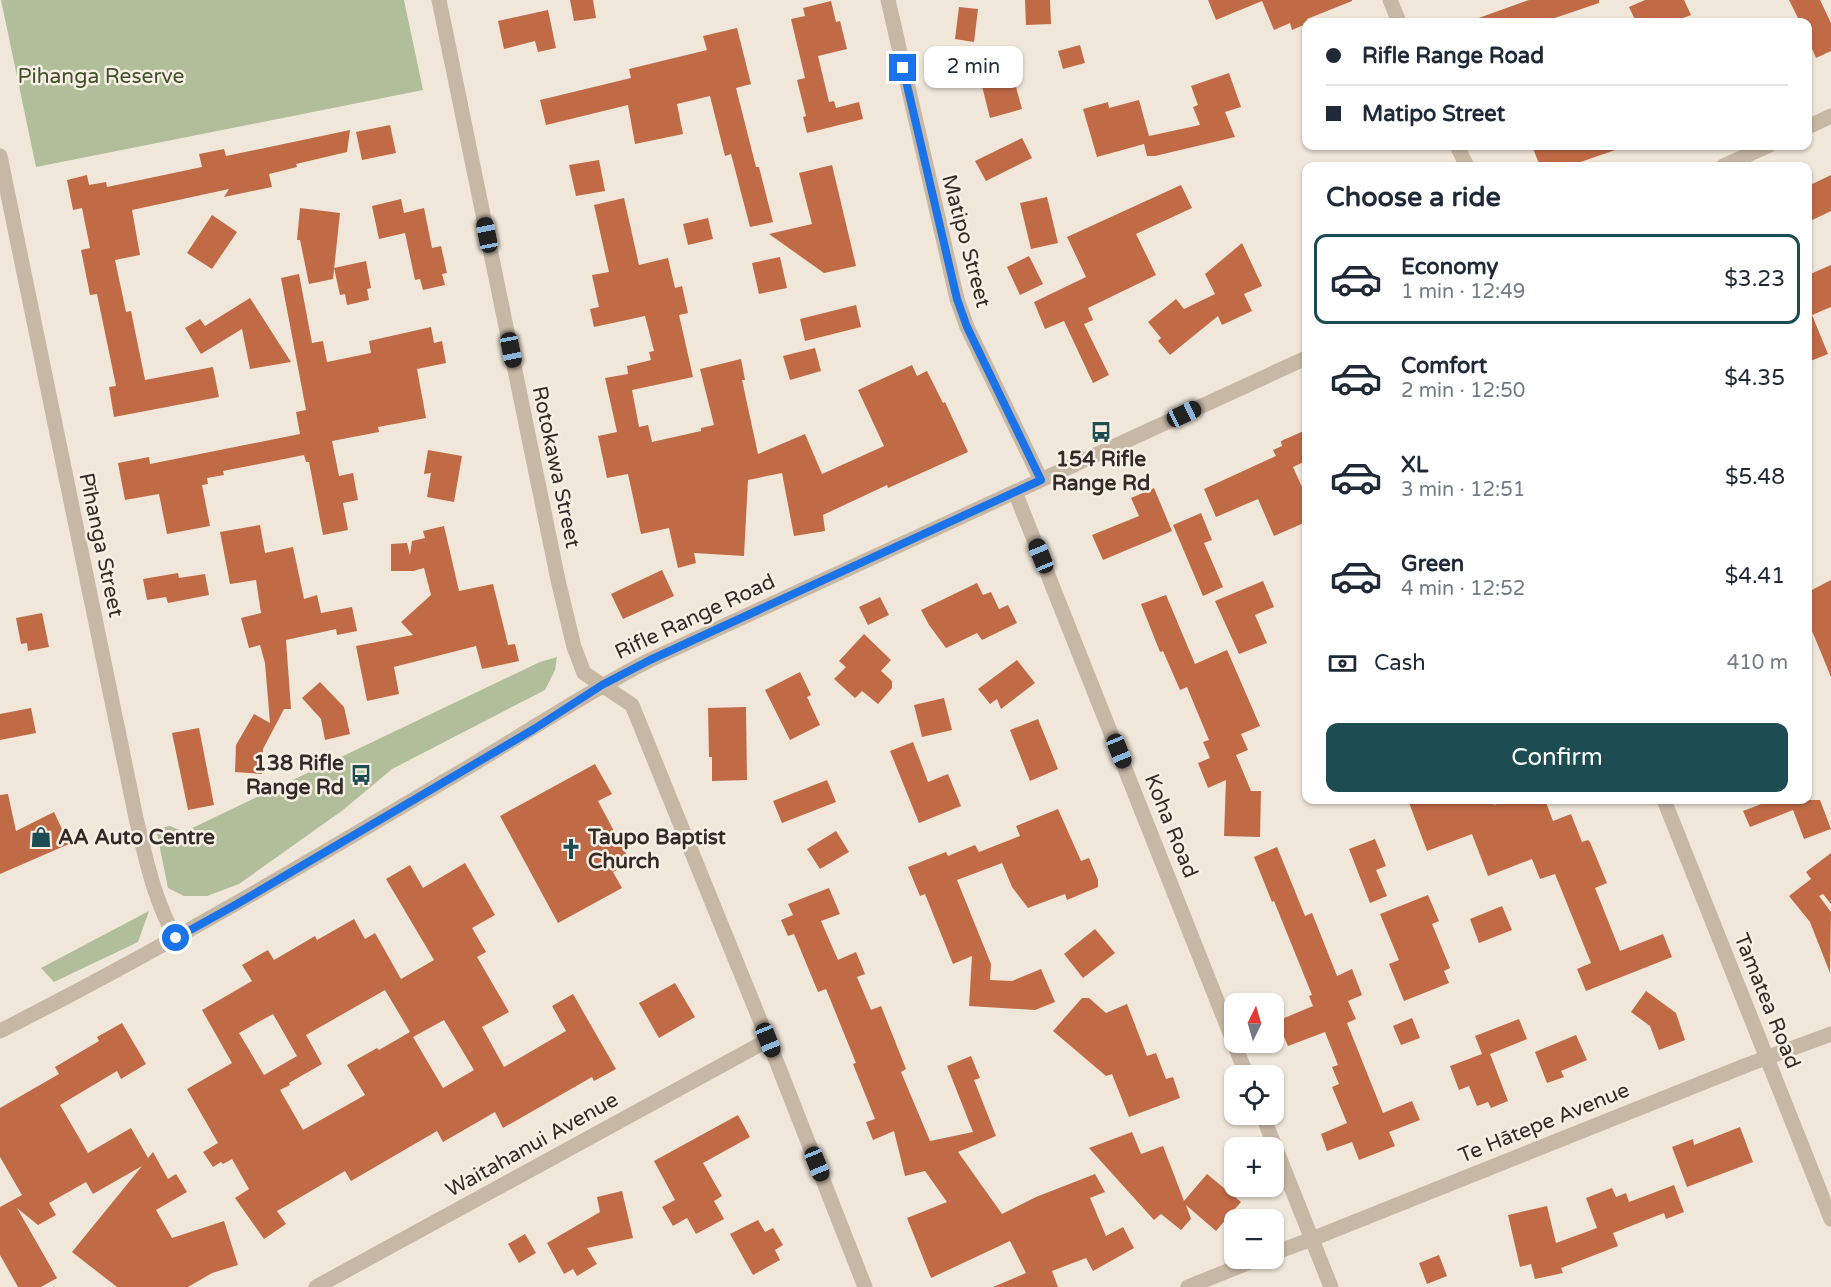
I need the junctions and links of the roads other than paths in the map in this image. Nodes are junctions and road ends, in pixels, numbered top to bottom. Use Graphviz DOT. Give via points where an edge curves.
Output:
graph roads {
  1 [pos="439,0"];
  2 [pos="888,0"];
  3 [pos="1390,0"];
  4 [pos="1397,18"];
  5 [pos="1831,116"];
  6 [pos="1812,125"];
  7 [pos="1759,150"];
  8 [pos="0,156"];
  9 [pos="1732,162"];
  10 [pos="1302,359"];
  11 [pos="1041,480"];
  12 [pos="1015,492"];
  13 [pos="602,685"];
  14 [pos="1666,804"];
  15 [pos="176,938"];
  16 [pos="0,1031"];
  17 [pos="1831,1034"];
  18 [pos="768,1040"];
  19 [pos="1767,1058"];
  20 [pos="1243,1065"];
  21 [pos="1267,1125"];
  22 [pos="1831,1219"];
  23 [pos="1312,1239"];
  24 [pos="1284,1249"];
  25 [pos="1233,1269"];
  26 [pos="316,1287"];
  27 [pos="865,1287"];
  28 [pos="1188,1287"];
  29 [pos="1331,1287"];
  1 -- 13 [label="street, Rotokawa Street" via="568,621 584,673"];
  2 -- 11 [label="street, Matipo Street" via="957,299"];
  3 -- 4 [label="street"];
  5 -- 6 [label="street"];
  7 -- 9 [label="street"];
  8 -- 15 [label="street, Pīhanga Street" via="136,818 166,922"];
  10 -- 11 [label="street, Rifle Range Road"];
  11 -- 12 [label="street, Rifle Range Road"];
  12 -- 13 [label="street, Rifle Range Road"];
  12 -- 20 [label="street, Koha Road"];
  13 -- 15 [label="street, Rifle Range Road"];
  13 -- 18 [label="street, Rotokawa Street" via="632,705"];
  14 -- 19 [label="street, Tamatea Road"];
  15 -- 16 [label="street, Rifle Range Road"];
  17 -- 19 [label="street, Te Hātepe Avenue"];
  18 -- 26 [label="street, Waitahanui Avenue"];
  18 -- 27 [label="street, Rotokawa Street"];
  19 -- 22 [label="street, Tamatea Road"];
  19 -- 23 [label="street, Te Hātepe Avenue"];
  21 -- 23 [label="street"];
  23 -- 24 [label="street, Te Hātepe Avenue"];
  23 -- 29 [label="street"];
  25 -- 28 [label="street"];
}
